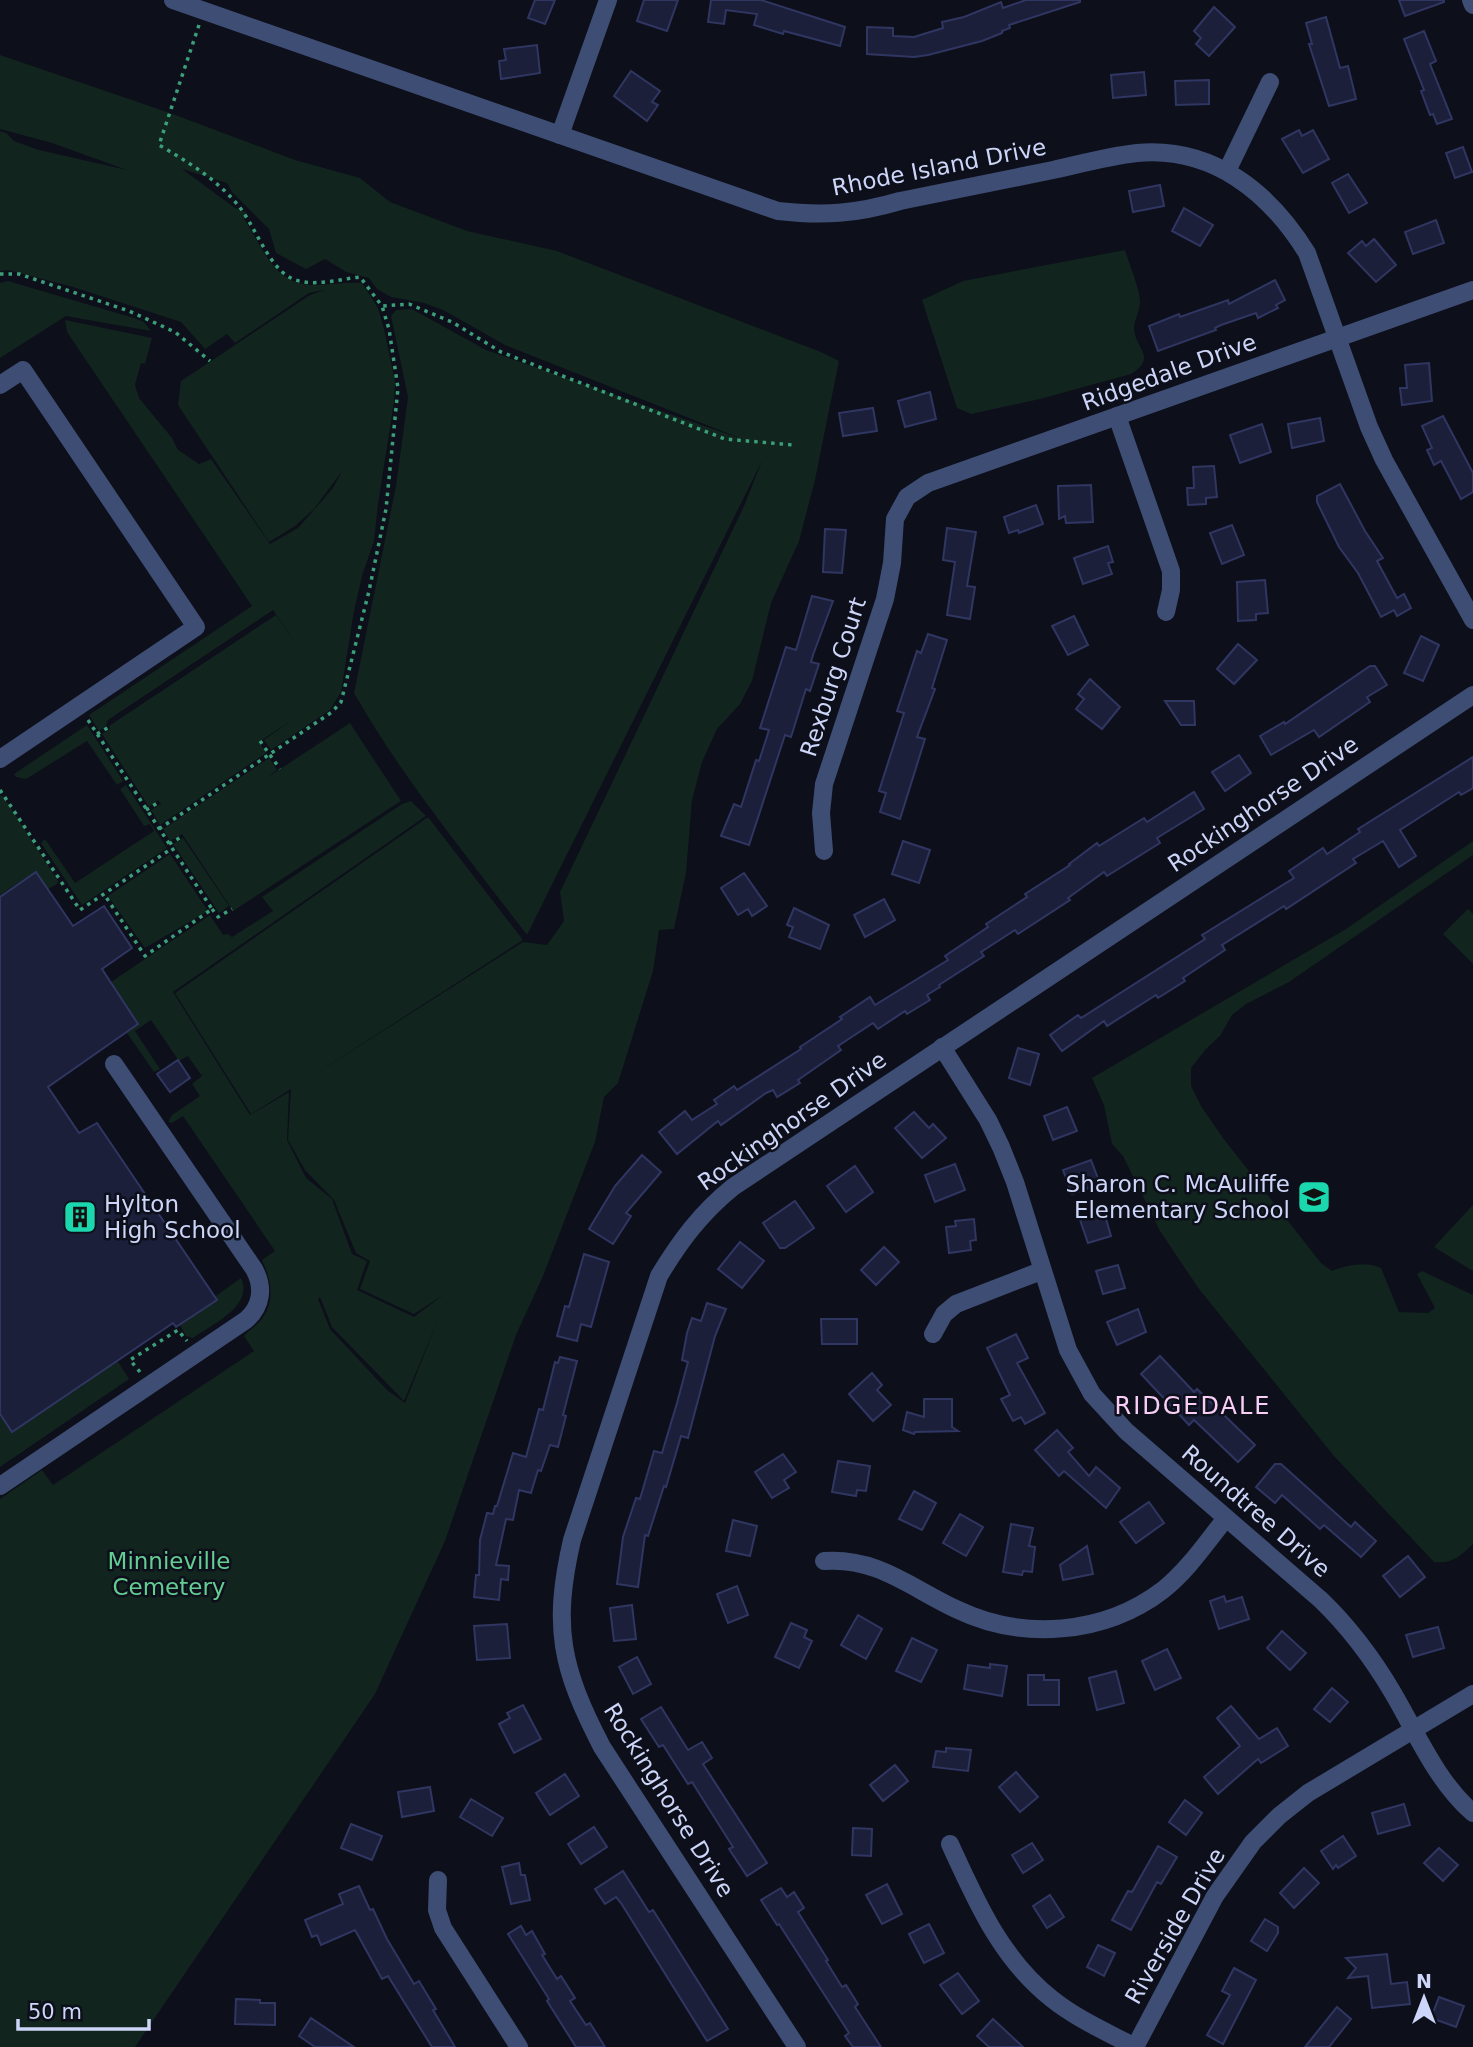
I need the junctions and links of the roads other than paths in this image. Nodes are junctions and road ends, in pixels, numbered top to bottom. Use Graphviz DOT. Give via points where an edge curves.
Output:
graph roads {
  1 [pos="173,0"];
  2 [pos="608,0"];
  3 [pos="1270,82"];
  4 [pos="560,135"];
  5 [pos="1227,172"];
  6 [pos="1473,290"];
  7 [pos="1338,338"];
  8 [pos="0,385"];
  9 [pos="1117,416"];
  10 [pos="895,519"];
  11 [pos="1166,612"];
  12 [pos="1473,620"];
  13 [pos="1473,695"];
  14 [pos="0,759"];
  15 [pos="824,851"];
  16 [pos="942,1047"];
  17 [pos="114,1064"];
  18 [pos="1041,1270"];
  19 [pos="933,1334"];
  20 [pos="0,1486"];
  21 [pos="1226,1518"];
  22 [pos="824,1561"];
  23 [pos="1473,1694"];
  24 [pos="1414,1729"];
  25 [pos="1473,1814"];
  26 [pos="950,1844"];
  27 [pos="438,1880"];
  28 [pos="519,2047"];
  29 [pos="797,2047"];
  30 [pos="1135,2047"];
  1 -- 4 [label="street, Rhode Island Drive"];
  2 -- 4 [label="street"];
  3 -- 5 [label="street"];
  4 -- 5 [label="street, Rhode Island Drive" via="778,211 809,215 870,210 1136,153 1183,156"];
  5 -- 7 [label="street, Rhode Island Drive" via="1273,206 1292,229 1312,264"];
  6 -- 7 [label="street, Ridgedale Drive"];
  7 -- 9 [label="street, Ridgedale Drive"];
  7 -- 12 [label="street, Rhode Island Drive" via="1384,460"];
  8 -- 14 [label="street" via="23,370 196,627"];
  9 -- 10 [label="street, Ridgedale Drive" via="928,484 907,498"];
  9 -- 11 [label="street" via="1171,571"];
  10 -- 15 [label="street, Rexburg Court" via="885,599 824,784"];
  13 -- 16 [label="street, Rockinghorse Drive"];
  16 -- 18 [label="street, Roundtree Drive" via="1001,1147"];
  16 -- 29 [label="street, Rockinghorse Drive" via="733,1187 678,1244 646,1311 563,1578 567,1668 584,1712 602,1747"];
  17 -- 20 [label="street" via="254,1269 260,1299 246,1320"];
  18 -- 19 [label="street" via="956,1304"];
  18 -- 21 [label="street, Roundtree Drive" via="1068,1350 1092,1394 1126,1431"];
  21 -- 22 [label="street" via="1163,1590 1119,1615 1066,1628 1007,1626 979,1619 874,1566"];
  21 -- 24 [label="street, Roundtree Drive" via="1351,1631"];
  23 -- 24 [label="street, Riverside Drive"];
  24 -- 25 [label="street, Roundtree Drive" via="1446,1785"];
  24 -- 30 [label="street, Riverside Drive" via="1308,1793 1253,1842 1214,1896"];
  26 -- 30 [label="street" via="993,1933 1018,1966 1064,2008"];
  27 -- 28 [label="street" via="437,1910 443,1928"];
}
